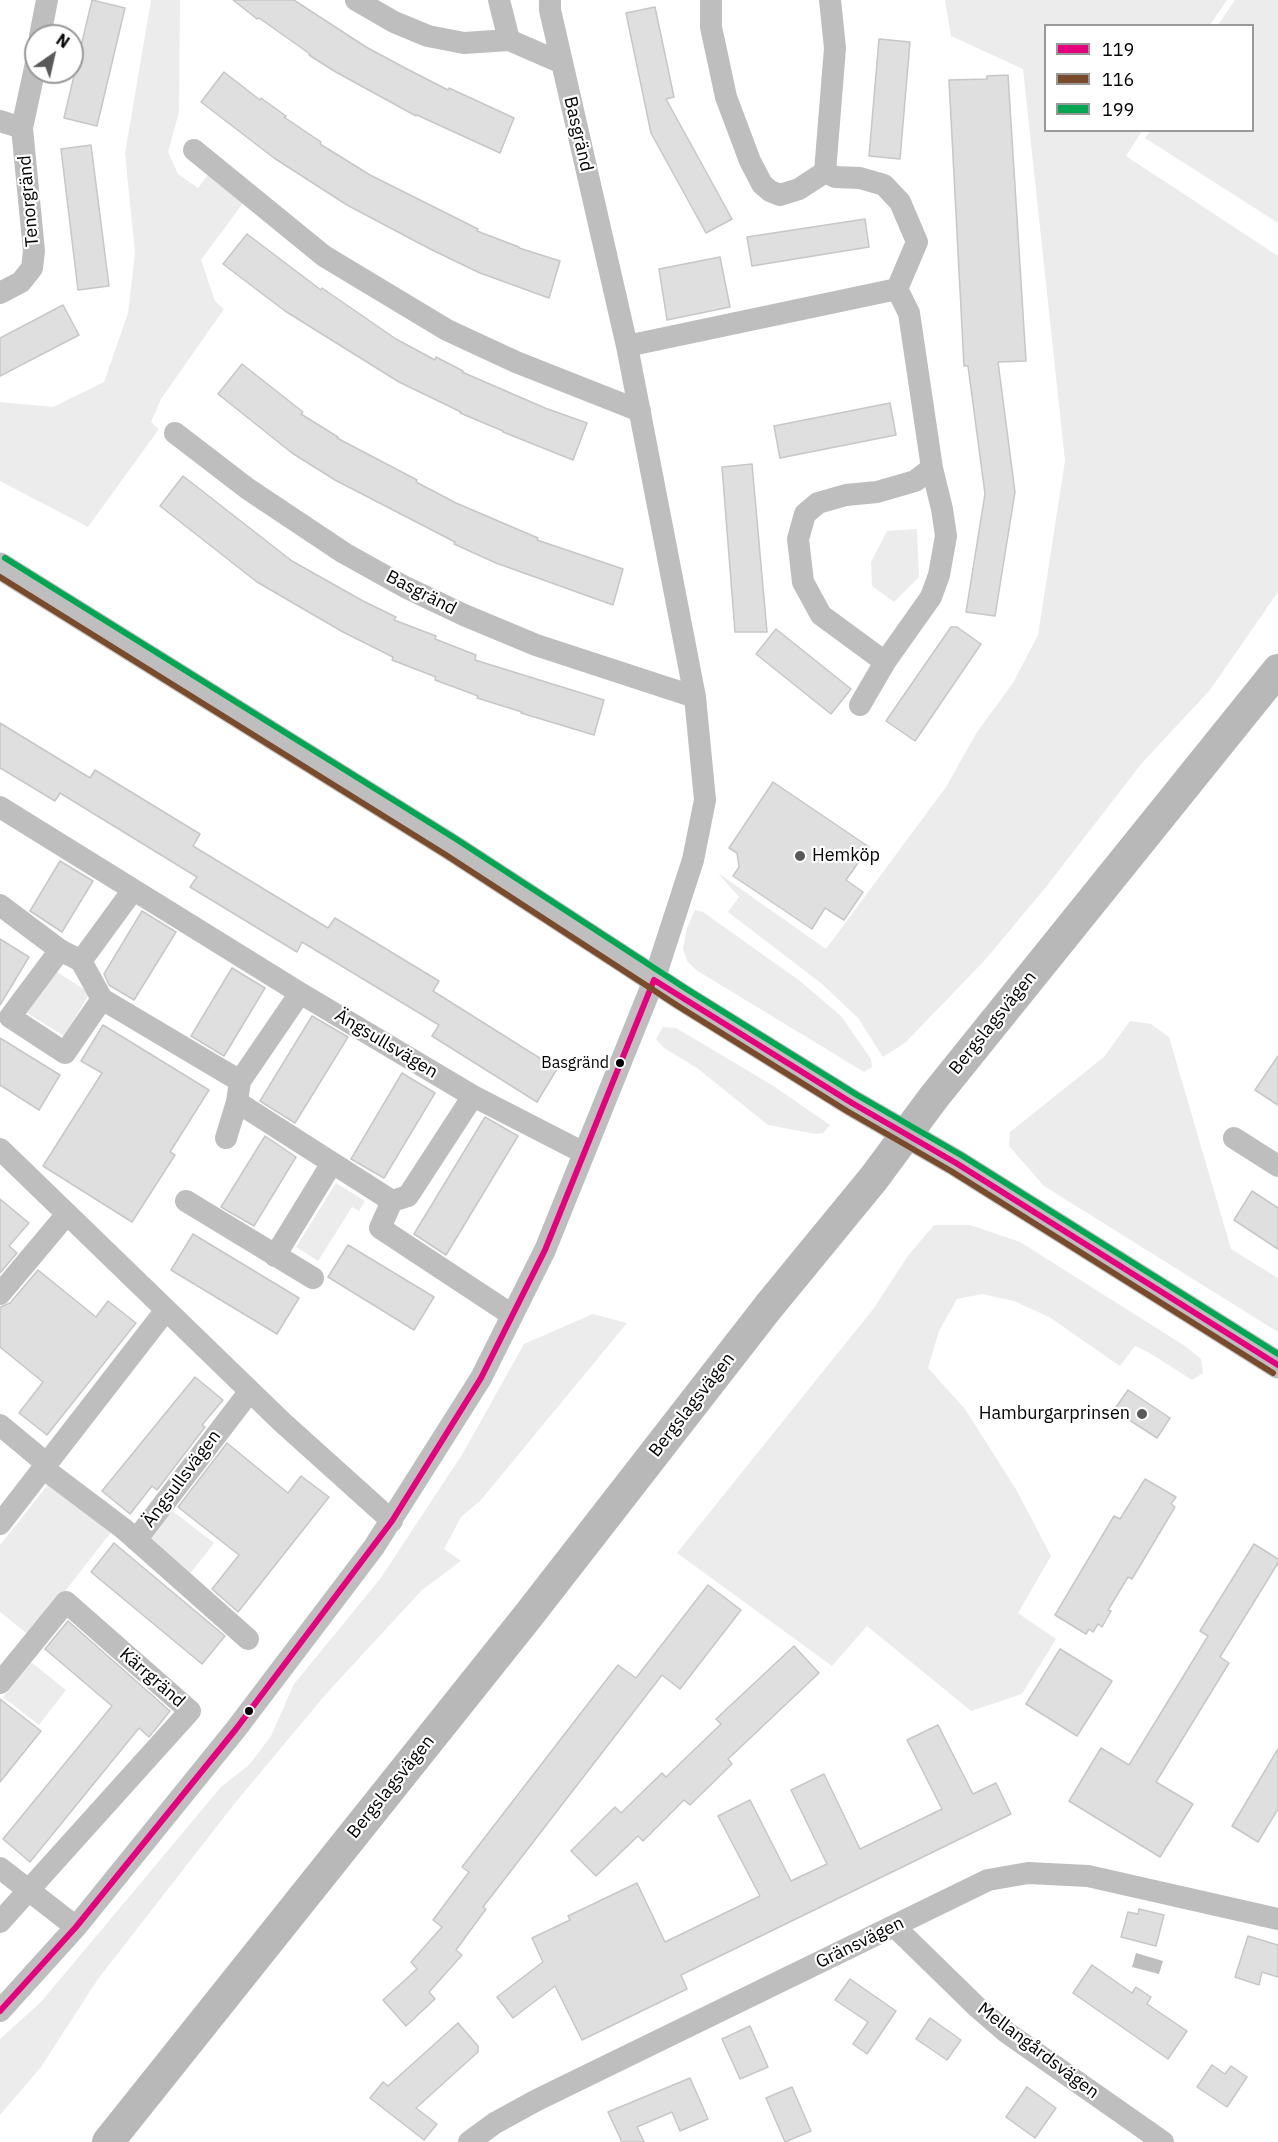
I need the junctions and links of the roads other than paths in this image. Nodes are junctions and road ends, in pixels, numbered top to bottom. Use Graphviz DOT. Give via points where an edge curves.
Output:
graph roads {
  1 [pos="47,0"];
  2 [pos="356,0"];
  3 [pos="500,0"];
  4 [pos="550,0"];
  5 [pos="711,0"];
  6 [pos="830,0"];
  7 [pos="42,24"];
  8 [pos="509,40"];
  9 [pos="562,63"];
  10 [pos="31,84"];
  11 [pos="0,121"];
  12 [pos="22,128"];
  13 [pos="194,150"];
  14 [pos="825,172"];
  15 [pos="897,289"];
  16 [pos="0,293"];
  17 [pos="627,346"];
  18 [pos="640,411"];
  19 [pos="175,432"];
  20 [pos="932,468"];
  21 [pos="0,566"];
  22 [pos="885,662"];
  23 [pos="1278,670"];
  24 [pos="695,697"];
  25 [pos="860,705"];
  26 [pos="0,807"];
  27 [pos="133,890"];
  28 [pos="0,905"];
  29 [pos="60,950"];
  30 [pos="81,961"];
  31 [pos="654,980"];
  32 [pos="300,993"];
  33 [pos="102,999"];
  34 [pos="238,1092"];
  35 [pos="473,1096"];
  36 [pos="906,1134"];
  37 [pos="226,1138"];
  38 [pos="1234,1138"];
  39 [pos="0,1149"];
  40 [pos="584,1153"];
  41 [pos="332,1163"];
  42 [pos="1278,1166"];
  43 [pos="186,1201"];
  44 [pos="392,1201"];
  45 [pos="66,1214"];
  46 [pos="275,1256"];
  47 [pos="313,1278"];
  48 [pos="0,1294"];
  49 [pos="166,1310"];
  50 [pos="512,1315"];
  51 [pos="1278,1365"];
  52 [pos="250,1391"];
  53 [pos="0,1425"];
  54 [pos="45,1466"];
  55 [pos="392,1521"];
  56 [pos="0,1524"];
  57 [pos="136,1540"];
  58 [pos="248,1639"];
  59 [pos="0,1683"];
  60 [pos="0,1868"];
  61 [pos="29,1890"];
  62 [pos="1278,1919"];
  63 [pos="0,1922"];
  64 [pos="894,1926"];
  65 [pos="76,1927"];
  66 [pos="0,2011"];
  67 [pos="108,2142"];
  68 [pos="469,2142"];
  69 [pos="1163,2142"];
  1 -- 7 [label="street"];
  2 -- 8 [label="street" via="428,36 464,43"];
  3 -- 8 [label="street"];
  4 -- 9 [label="street, Basgränd"];
  5 -- 14 [label="street" via="711,27 726,97 762,184 780,195 799,189"];
  6 -- 14 [label="street" via="835,48"];
  8 -- 9 [label="street"];
  9 -- 17 [label="street, Basgränd"];
  10 -- 12 [label="street, Tenorgränd"];
  11 -- 12 [label="street"];
  12 -- 16 [label="street, Tenorgränd" via="34,251 32,268 21,282"];
  13 -- 18 [label="street" via="324,256 447,330"];
  14 -- 15 [label="street" via="884,185 900,202 917,242"];
  15 -- 17 [label="street"];
  15 -- 20 [label="street" via="909,313"];
  17 -- 18 [label="street, Basgränd"];
  18 -- 24 [label="street, Basgränd"];
  19 -- 24 [label="street, Basgränd" via="248,489 405,587 536,645"];
  20 -- 22 [label="street" via="946,536 939,574 931,597"];
  20 -- 22 [label="street" via="915,481 819,503 805,514 798,539 803,582 821,615"];
  21 -- 31 [label="street" via="451,847"];
  22 -- 25 [label="street"];
  23 -- 36 [label="main road, Bergslagsvägen"];
  24 -- 31 [label="street, Basgränd" via="705,800 693,860"];
  26 -- 27 [label="street, Ängsullsvägen"];
  27 -- 30 [label="street"];
  27 -- 32 [label="street, Ängsullsvägen"];
  28 -- 29 [label="street"];
  29 -- 30 [label="street"];
  29 -- 33 [label="street" via="10,1017 65,1053"];
  30 -- 33 [label="street"];
  31 -- 36 [label="street"];
  31 -- 40 [label="street, Basgränd"];
  32 -- 34 [label="street"];
  32 -- 35 [label="street, Ängsullsvägen"];
  33 -- 34 [label="street"];
  34 -- 37 [label="street"];
  34 -- 41 [label="street"];
  35 -- 40 [label="street, Ängsullsvägen"];
  35 -- 44 [label="street" via="408,1196"];
  36 -- 51 [label="street"];
  36 -- 67 [label="main road, Bergslagsvägen"];
  38 -- 42 [label="street"];
  39 -- 45 [label="street"];
  40 -- 50 [label="street, Basgränd" via="545,1250"];
  41 -- 44 [label="street"];
  41 -- 46 [label="street"];
  43 -- 46 [label="street"];
  44 -- 50 [label="street" via="380,1228"];
  45 -- 48 [label="street"];
  45 -- 49 [label="street"];
  46 -- 47 [label="street"];
  49 -- 52 [label="street"];
  49 -- 54 [label="street"];
  50 -- 55 [label="street, Basgränd" via="481,1378"];
  52 -- 55 [label="street"];
  52 -- 57 [label="street, Ängsullsvägen"];
  53 -- 54 [label="street, Ängsullsvägen"];
  54 -- 56 [label="street"];
  54 -- 57 [label="street, Ängsullsvägen"];
  55 -- 65 [label="street, Basgränd" via="236,1729"];
  57 -- 58 [label="street, Ängsullsvägen"];
  59 -- 61 [label="street, Kärrgränd" via="66,1602 190,1711"];
  60 -- 61 [label="street"];
  61 -- 63 [label="street, Kärrgränd"];
  61 -- 65 [label="street"];
  62 -- 64 [label="street, Gränsvägen" via="1088,1876 1028,1873 988,1880"];
  64 -- 68 [label="street, Gränsvägen" via="537,2100"];
  64 -- 69 [label="street, Mellangårdsvägen" via="1006,2032"];
  65 -- 66 [label="street, Basgränd"];
}
